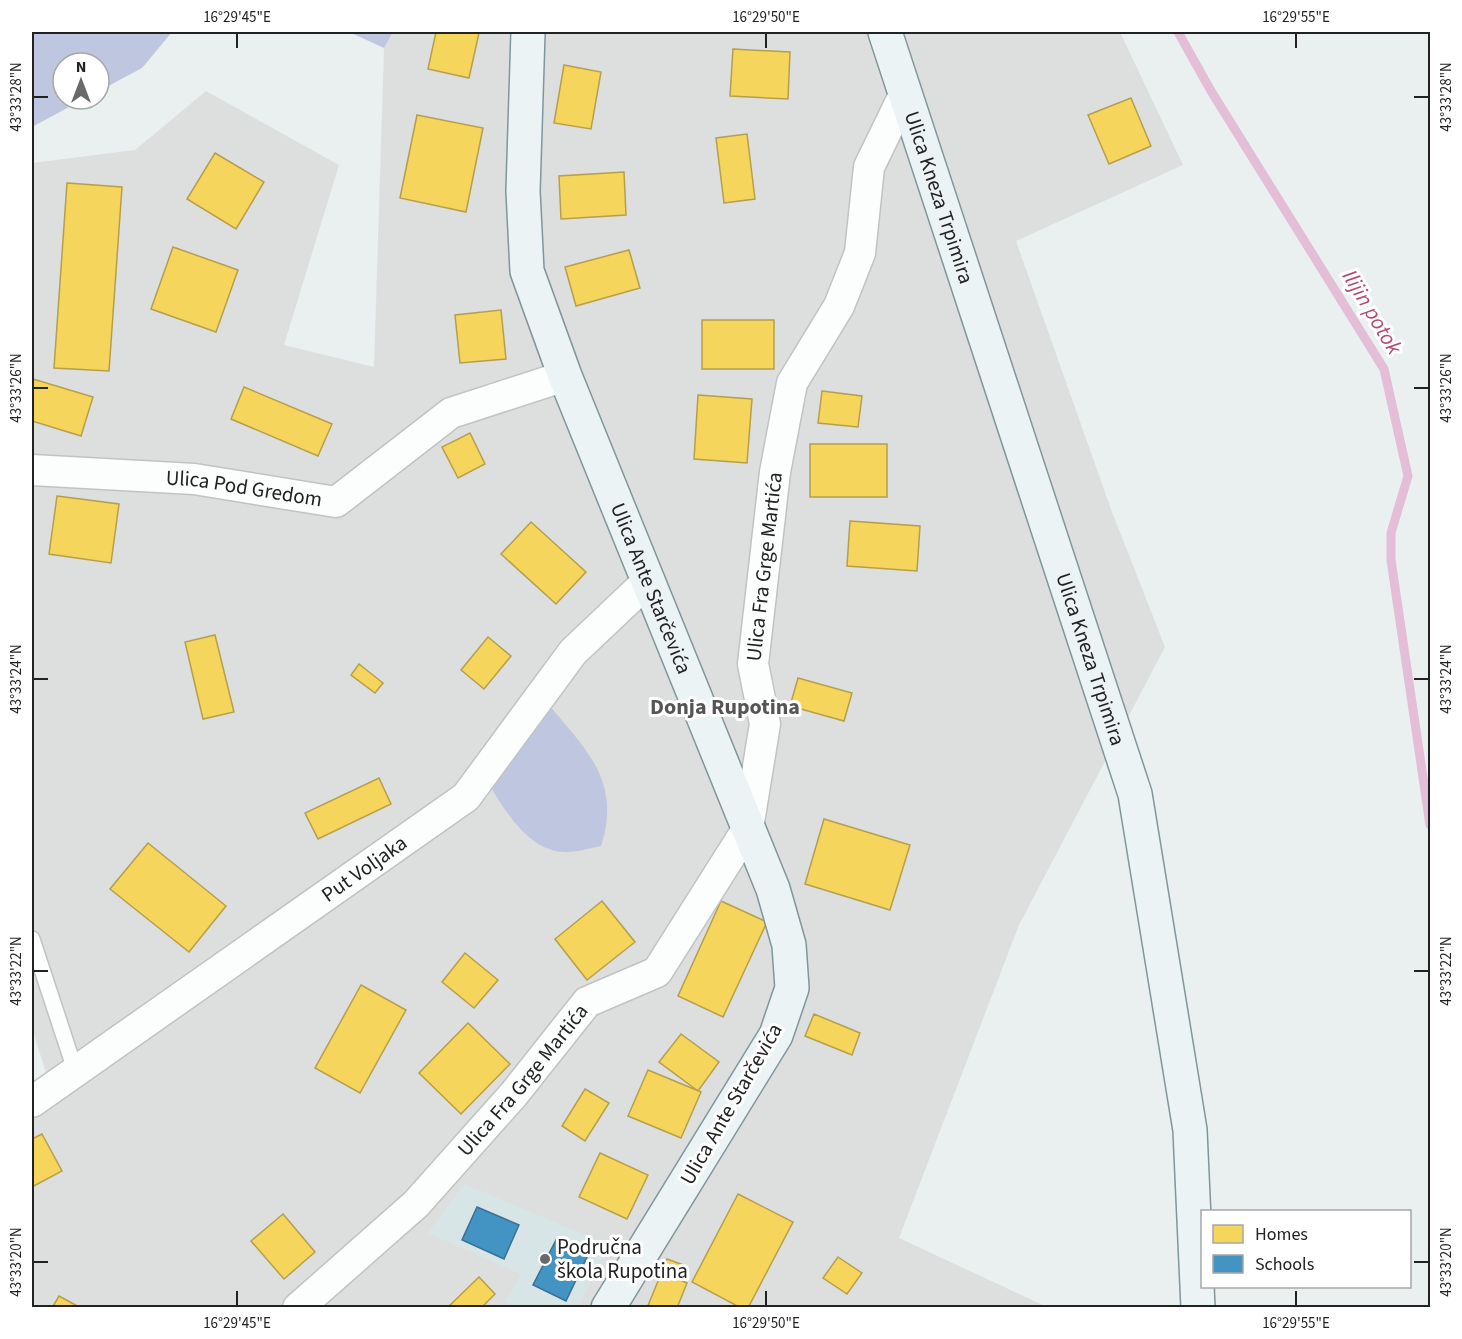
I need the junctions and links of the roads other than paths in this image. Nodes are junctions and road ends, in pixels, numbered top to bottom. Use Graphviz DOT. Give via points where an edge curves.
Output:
graph roads {
  1 [pos="528,32"];
  2 [pos="885,32"];
  3 [pos="905,93"];
  4 [pos="565,376"];
  5 [pos="32,470"];
  6 [pos="649,580"];
  7 [pos="748,828"];
  8 [pos="32,939"];
  9 [pos="76,1073"];
  10 [pos="32,1102"];
  11 [pos="298,1308"];
  12 [pos="608,1308"];
  13 [pos="1198,1308"];
  1 -- 4 [label="street, Ulica Ante Starčevića" via="523,191 527,271"];
  2 -- 3 [label="street, Ulica Kneza Trpimira"];
  3 -- 7 [label="street, Ulica Fra Grge Martića" via="869,167 860,253 839,306 792,383 775,472 753,664 765,724"];
  3 -- 13 [label="street, Ulica Kneza Trpimira" via="1135,794 1190,1130"];
  4 -- 5 [label="street, Ulica Pod Gredom" via="451,413 336,502 194,479"];
  4 -- 6 [label="street, Ulica Ante Starčevića"];
  6 -- 7 [label="street, Ulica Ante Starčevića"];
  6 -- 9 [label="street, Put Voljaka" via="573,652 466,797"];
  7 -- 11 [label="street, Ulica Fra Grge Martića" via="657,972 586,1002 514,1094 416,1203"];
  7 -- 12 [label="street, Ulica Ante Starčevića" via="773,889 789,945 792,988 776,1035"];
  8 -- 9 [label="lane"];
  9 -- 10 [label="street, Put Voljaka"];
}
